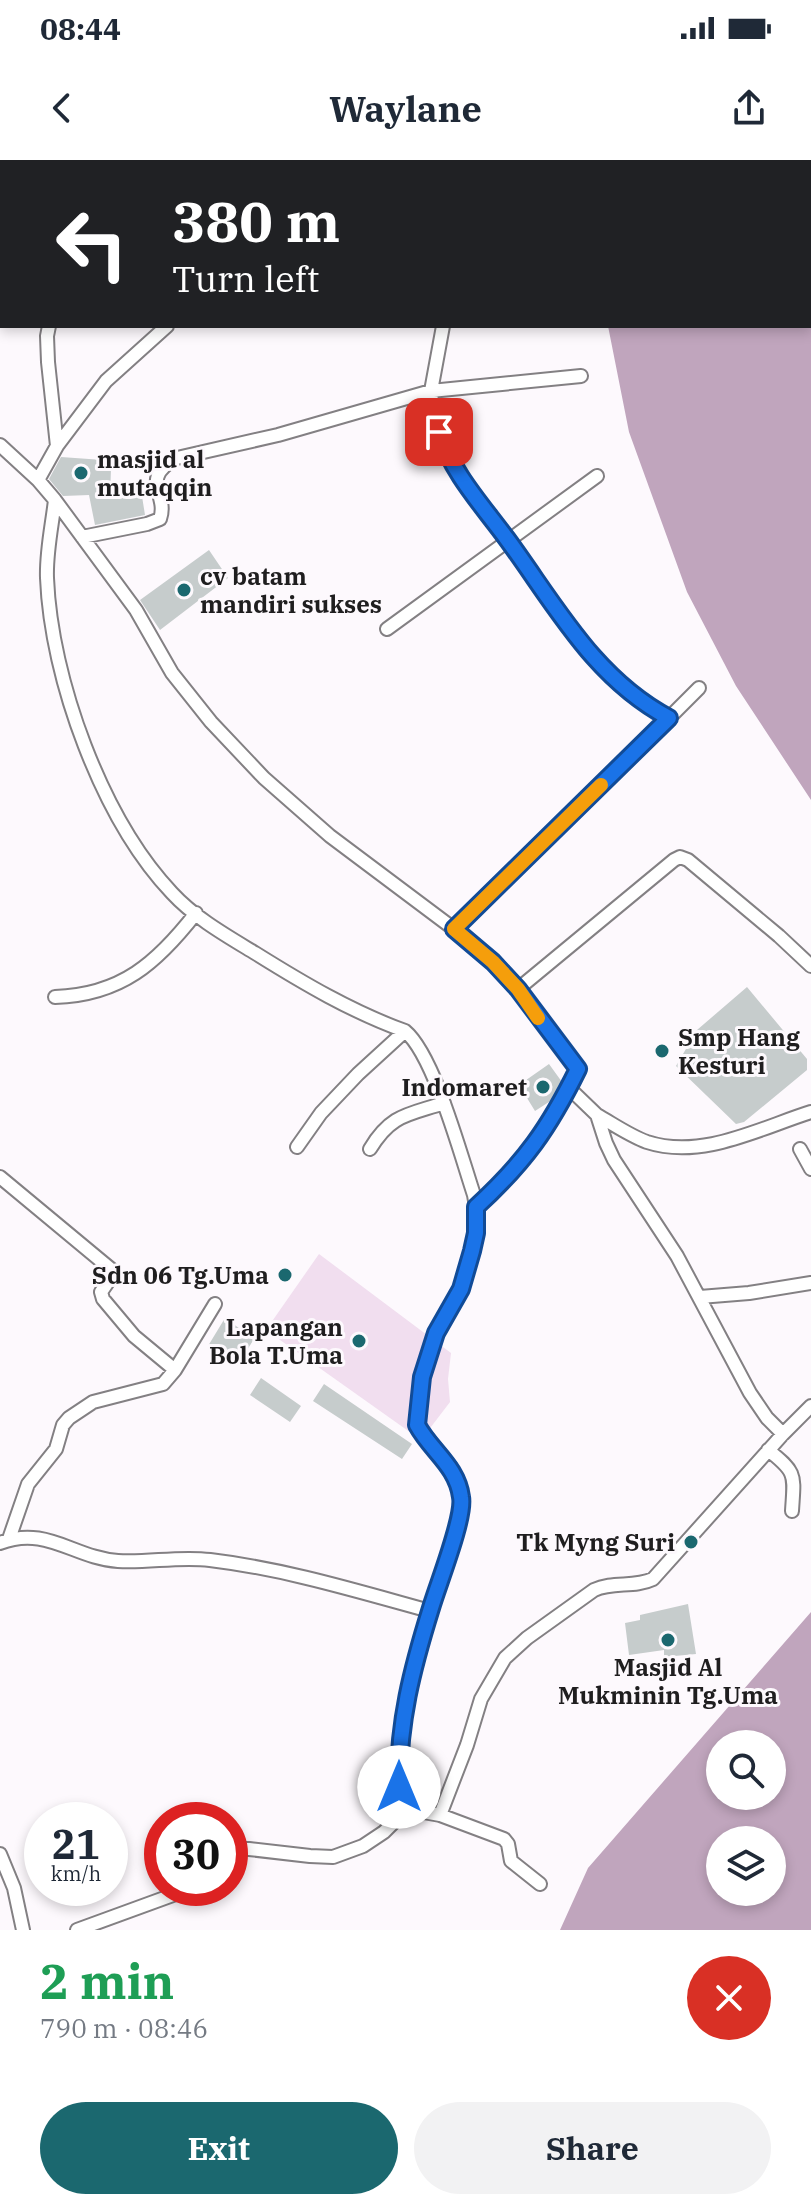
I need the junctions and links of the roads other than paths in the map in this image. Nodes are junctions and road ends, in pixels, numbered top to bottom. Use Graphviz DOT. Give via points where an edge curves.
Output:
graph roads {
  1 [pos="49,328"];
  2 [pos="165,328"];
  3 [pos="443,328"];
  4 [pos="581,376"];
  5 [pos="431,391"];
  6 [pos="0,445"];
  7 [pos="57,446"];
  8 [pos="597,476"];
  9 [pos="38,480"];
  10 [pos="55,500"];
  11 [pos="82,537"];
  12 [pos="509,541"];
  13 [pos="387,629"];
  14 [pos="699,688"];
  15 [pos="669,718"];
  16 [pos="196,913"];
  17 [pos="454,929"];
  18 [pos="811,966"];
  19 [pos="518,989"];
  20 [pos="55,997"];
  21 [pos="405,1031"];
  22 [pos="569,1088"];
  23 [pos="444,1103"];
  24 [pos="811,1112"];
  25 [pos="597,1115"];
  26 [pos="297,1147"];
  27 [pos="370,1149"];
  28 [pos="800,1149"];
  29 [pos="811,1169"];
  30 [pos="0,1177"];
  31 [pos="476,1207"];
  32 [pos="811,1283"];
  33 [pos="700,1297"];
  34 [pos="215,1304"];
  35 [pos="175,1370"];
  36 [pos="811,1406"];
  37 [pos="783,1434"];
  38 [pos="768,1450"];
  39 [pos="792,1511"];
  40 [pos="4,1541"];
  41 [pos="430,1611"];
  42 [pos="401,1808"];
  43 [pos="440,1815"];
  44 [pos="248,1849"];
  45 [pos="0,1854"];
  46 [pos="540,1884"];
  47 [pos="144,1906"];
  48 [pos="23,1930"];
  49 [pos="77,1930"];
  1 -- 7 [label="street"];
  2 -- 7 [label="street" via="106,381"];
  3 -- 5 [label="street"];
  4 -- 5 [label="street"];
  5 -- 11 [label="street" via="177,458 158,476 160,519"];
  5 -- 12 [label="street" via="445,451"];
  6 -- 9 [label="street"];
  7 -- 9 [label="street"];
  8 -- 12 [label="street"];
  9 -- 10 [label="street"];
  10 -- 11 [label="street"];
  10 -- 16 [label="street" via="47,576 63,681 90,758 133,843 172,894"];
  11 -- 17 [label="street" via="195,704 264,778 330,836"];
  12 -- 13 [label="street"];
  12 -- 15 [label="street" via="603,669"];
  14 -- 15 [label="street"];
  15 -- 17 [label="street"];
  16 -- 20 [label="street" via="154,960 126,979 95,993"];
  16 -- 21 [label="street" via="322,994"];
  17 -- 19 [label="street"];
  18 -- 19 [label="street" via="680,857"];
  19 -- 22 [label="street" via="578,1069"];
  21 -- 23 [label="street" via="421,1051"];
  21 -- 26 [label="street" via="321,1113"];
  22 -- 25 [label="street"];
  22 -- 31 [label="street" via="519,1165"];
  23 -- 27 [label="street" via="397,1119"];
  23 -- 31 [label="street"];
  24 -- 25 [label="street" via="685,1148 643,1140"];
  25 -- 33 [label="street" via="614,1160"];
  28 -- 29 [label="street"];
  30 -- 35 [label="street" via="112,1270 103,1299 134,1336"];
  31 -- 41 [label="street" via="472,1251 461,1289 436,1333 416,1419 418,1429 450,1466 462,1499"];
  32 -- 33 [label="street"];
  33 -- 37 [label="street" via="750,1393"];
  34 -- 35 [label="street"];
  35 -- 40 [label="street" via="163,1384 93,1402 69,1418 56,1449 28,1484"];
  36 -- 37 [label="street"];
  37 -- 38 [label="street"];
  38 -- 39 [label="street" via="792,1474"];
  38 -- 43 [label="street" via="653,1579 594,1590 505,1658 481,1699"];
  40 -- 41 [label="street" via="35,1536 115,1561 208,1560 292,1573"];
  41 -- 42 [label="street" via="401,1729"];
  42 -- 43 [label="street"];
  42 -- 44 [label="street" via="384,1832 333,1857"];
  43 -- 46 [label="street" via="504,1839 511,1861"];
  45 -- 48 [label="street"];
  47 -- 49 [label="street"];
}
